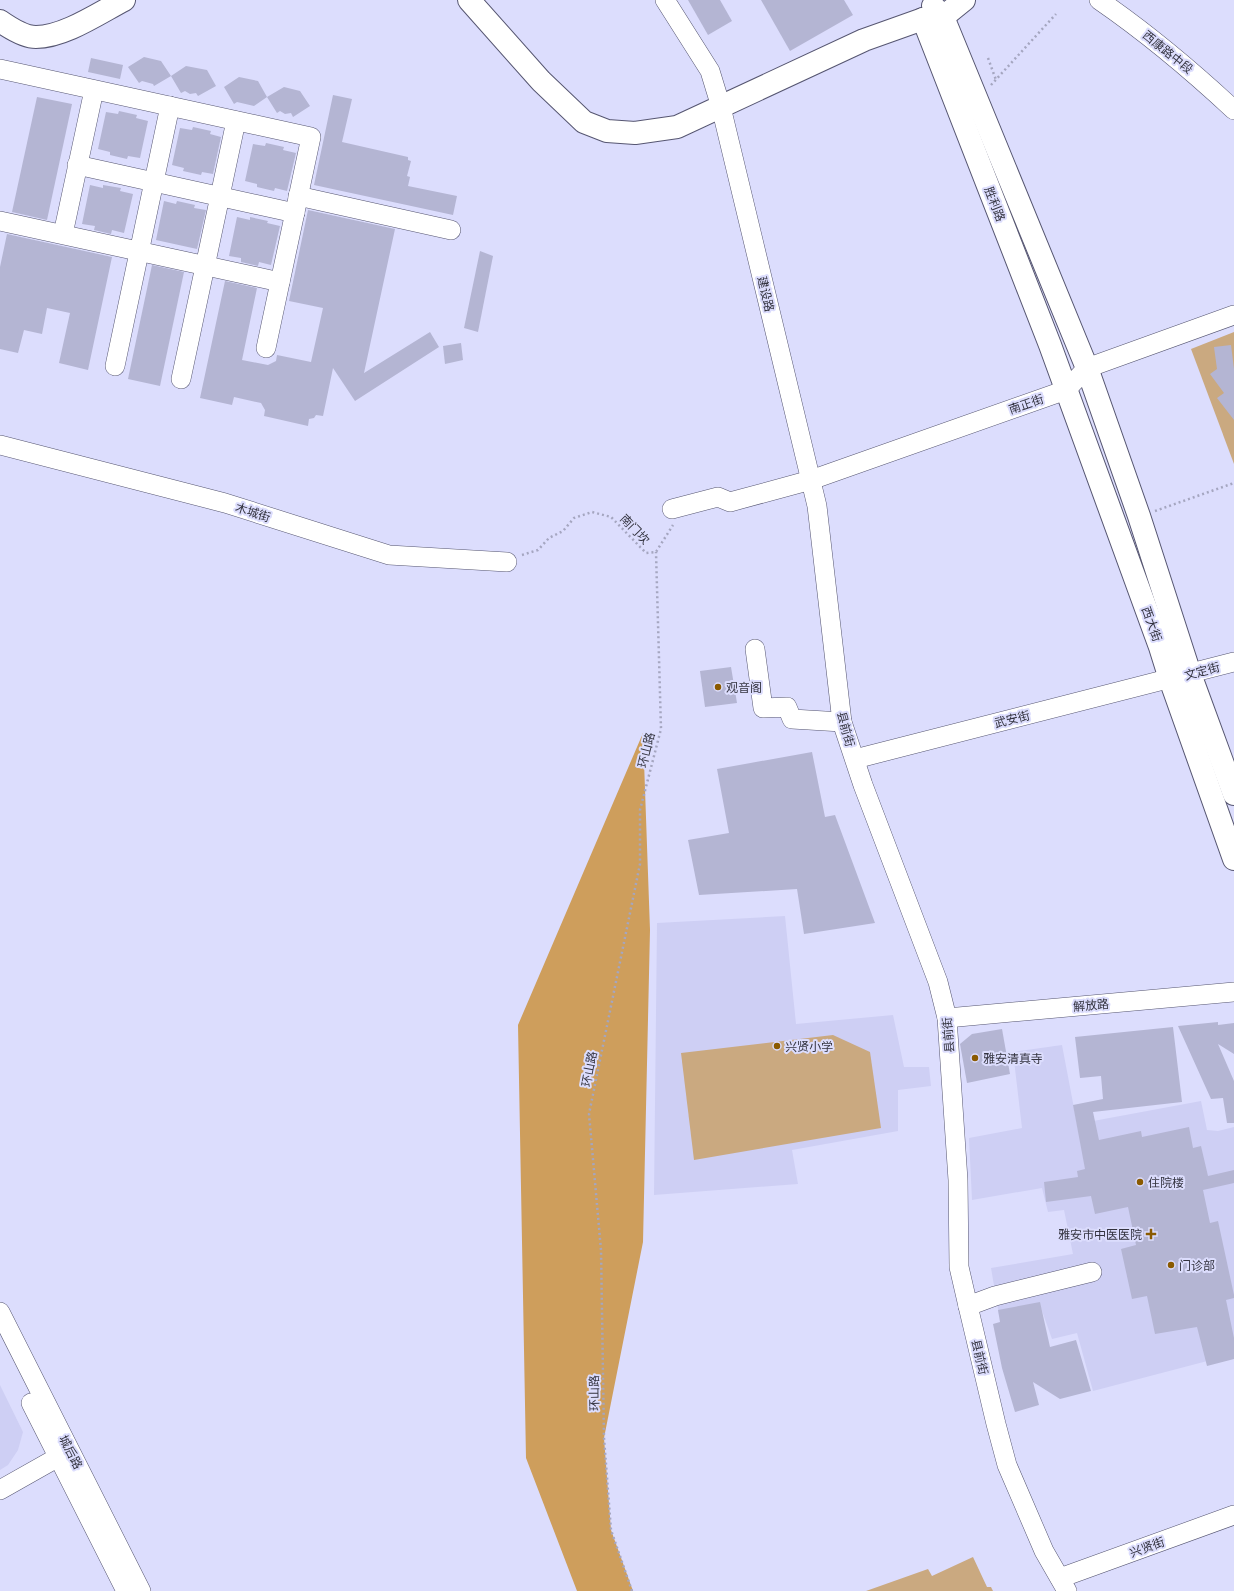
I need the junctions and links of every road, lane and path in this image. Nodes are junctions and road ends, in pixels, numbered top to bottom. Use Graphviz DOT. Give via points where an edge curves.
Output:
graph roads {
  1 [pos="124,0"];
  2 [pos="469,0"];
  3 [pos="665,0"];
  4 [pos="964,0"];
  5 [pos="1099,0"];
  6 [pos="935,10"];
  7 [pos="1056,14"];
  8 [pos="0,21"];
  9 [pos="988,58"];
  10 [pos="0,69"];
  11 [pos="996,80"];
  12 [pos="991,85"];
  13 [pos="94,90"];
  14 [pos="170,106"];
  15 [pos="721,107"];
  16 [pos="1234,110"];
  17 [pos="236,121"];
  18 [pos="77,165"];
  19 [pos="154,182"];
  20 [pos="220,197"];
  21 [pos="296,205"];
  22 [pos="0,221"];
  23 [pos="451,230"];
  24 [pos="63,234"];
  25 [pos="139,251"];
  26 [pos="205,265"];
  27 [pos="280,282"];
  28 [pos="1234,315"];
  29 [pos="266,348"];
  30 [pos="115,366"];
  31 [pos="1086,368"];
  32 [pos="181,379"];
  33 [pos="1066,390"];
  34 [pos="0,445"];
  35 [pos="811,480"];
  36 [pos="1234,483"];
  37 [pos="674,514"];
  38 [pos="1139,516"];
  39 [pos="656,552"];
  40 [pos="507,562"];
  41 [pos="755,649"];
  42 [pos="1234,662"];
  43 [pos="1190,674"];
  44 [pos="1170,679"];
  45 [pos="842,722"];
  46 [pos="855,759"];
  47 [pos="1234,794"];
  48 [pos="1234,859"];
  49 [pos="1234,992"];
  50 [pos="947,1018"];
  51 [pos="1092,1272"];
  52 [pos="968,1306"];
  53 [pos="0,1312"];
  54 [pos="0,1340"];
  55 [pos="64,1453"];
  56 [pos="0,1490"];
  57 [pos="1234,1515"];
  58 [pos="1064,1585"];
  59 [pos="126,1591"];
  60 [pos="142,1591"];
  61 [pos="632,1591"];
  1 -- 8 [label="main road" via="61,32 35,37 21,33"];
  2 -- 15 [label="main road" via="541,81 584,122 607,131 635,133 677,127"];
  3 -- 15 [label="street, 建设路" via="710,71"];
  4 -- 6 [label="main road"];
  5 -- 16 [label="street, 西康路中段" via="1169,52"];
  6 -- 15 [label="main road"];
  6 -- 31 [label="main road, 胜利路"];
  6 -- 33 [label="main road, 胜利路"];
  7 -- 11 [label="path"];
  9 -- 11 [label="path"];
  10 -- 13 [label="street"];
  11 -- 12 [label="path"];
  13 -- 14 [label="street"];
  13 -- 18 [label="street"];
  14 -- 17 [label="street"];
  14 -- 19 [label="street"];
  15 -- 35 [label="street, 建设路"];
  17 -- 20 [label="street"];
  17 -- 21 [label="street" via="311,137"];
  18 -- 19 [label="street"];
  18 -- 24 [label="street"];
  19 -- 20 [label="street"];
  19 -- 25 [label="street"];
  20 -- 21 [label="street"];
  20 -- 26 [label="street"];
  21 -- 23 [label="street"];
  21 -- 27 [label="street"];
  22 -- 24 [label="street"];
  24 -- 25 [label="street"];
  25 -- 26 [label="street"];
  25 -- 30 [label="street"];
  26 -- 27 [label="street"];
  26 -- 32 [label="street"];
  27 -- 29 [label="street"];
  28 -- 31 [label="street, 南正街"];
  31 -- 33 [label="street, 南正街"];
  31 -- 38 [label="main road, 西大街"];
  33 -- 35 [label="street, 南正街"];
  33 -- 44 [label="main road, 西大街"];
  34 -- 40 [label="street, 木城街" via="225,503 389,555"];
  35 -- 37 [label="street, 南正街" via="730,502 718,497"];
  35 -- 45 [label="street, 县前街"];
  36 -- 38 [label="path"];
  37 -- 39 [label="path, 南门坎"];
  38 -- 43 [label="main road, 西大街"];
  39 -- 40 [label="path, 南门坎" via="646,553 611,517 592,512 574,518 563,531 549,538 538,550"];
  39 -- 61 [label="path, 环山路" via="661,729 640,810 640,864 589,1114 601,1250 604,1438 611,1530"];
  41 -- 45 [label="street" via="763,708 787,707 792,719"];
  42 -- 43 [label="street, 文定街"];
  43 -- 44 [label="street, 文定街"];
  43 -- 47 [label="main road, 西大街"];
  44 -- 46 [label="street, 武安街"];
  44 -- 48 [label="main road, 西大街"];
  45 -- 46 [label="street, 县前街"];
  46 -- 50 [label="street, 县前街" via="938,982"];
  49 -- 50 [label="street, 解放路"];
  50 -- 52 [label="street, 县前街" via="958,1180 960,1267"];
  51 -- 52 [label="street" via="995,1296"];
  52 -- 58 [label="street, 县前街" via="1007,1465 1044,1552"];
  53 -- 55 [label="street, 城后路"];
  54 -- 55 [label="street, 城后路"];
  55 -- 56 [label="street"];
  55 -- 59 [label="street, 城后路"];
  55 -- 60 [label="street, 城后路"];
  57 -- 58 [label="street, 兴贤街"];
}
